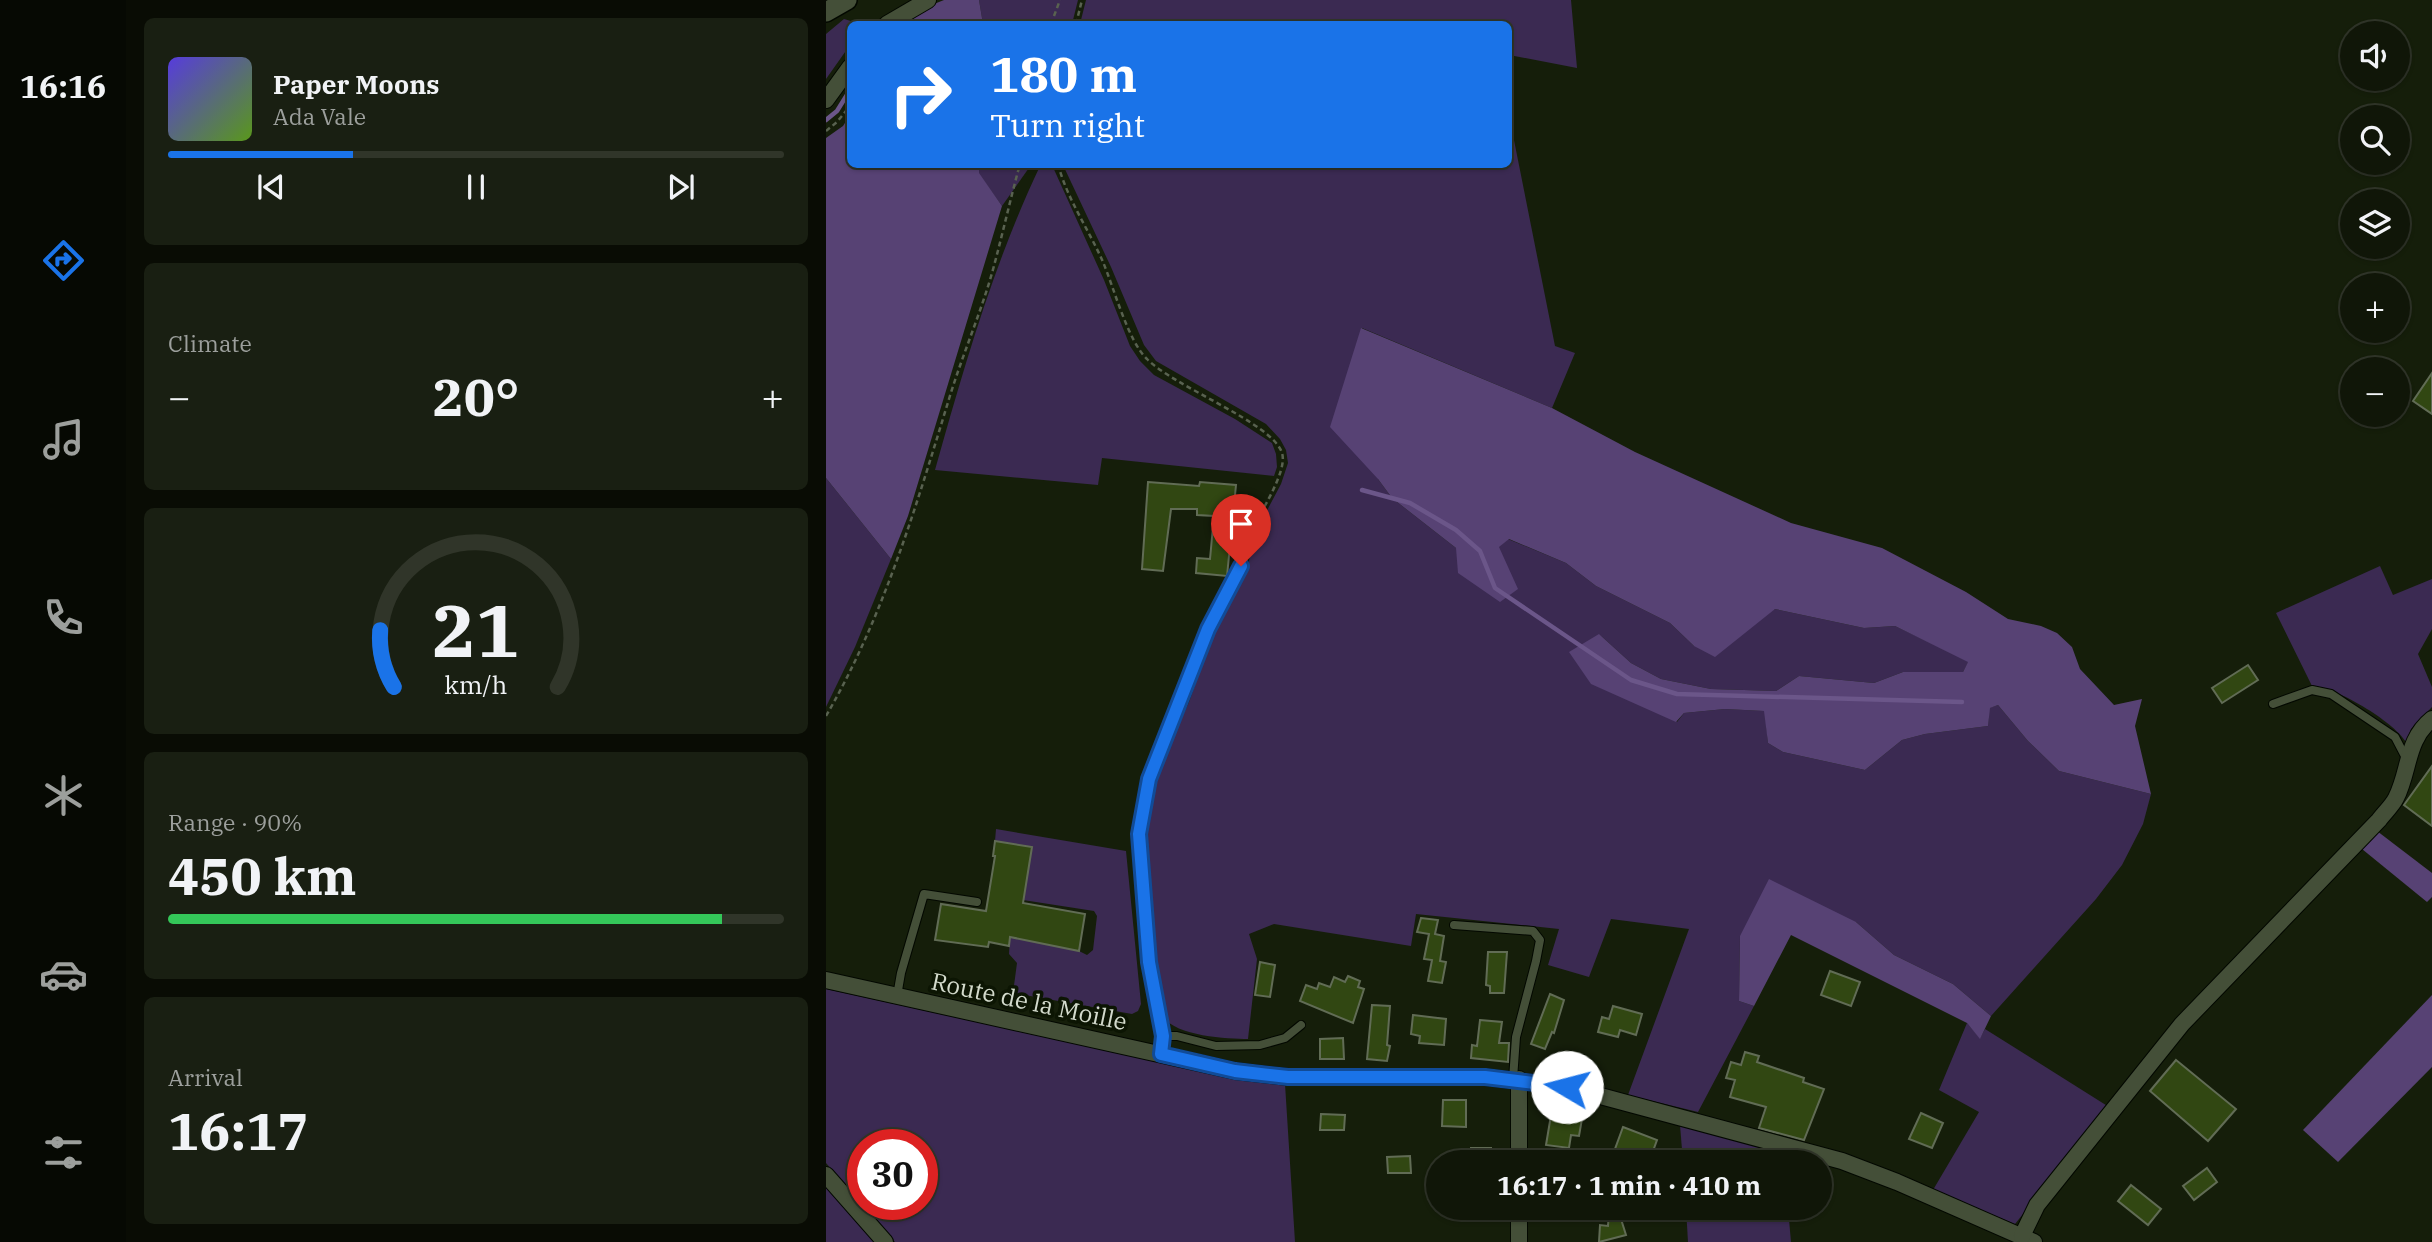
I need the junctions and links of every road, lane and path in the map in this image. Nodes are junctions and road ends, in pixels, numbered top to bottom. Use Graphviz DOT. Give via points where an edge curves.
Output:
graph roads {
  1 [pos="847,0"];
  2 [pos="928,0"];
  3 [pos="1060,0"];
  4 [pos="1082,0"];
  5 [pos="826,12"];
  6 [pos="892,21"];
  7 [pos="1052,21"];
  8 [pos="1077,21"];
  9 [pos="847,70"];
  10 [pos="826,100"];
  11 [pos="847,109"];
  12 [pos="826,131"];
  13 [pos="1019,168"];
  14 [pos="1059,168"];
  15 [pos="1247,541"];
  16 [pos="2273,704"];
  17 [pos="826,716"];
  18 [pos="2432,719"];
  19 [pos="2407,760"];
  20 [pos="977,902"];
  21 [pos="1454,925"];
  22 [pos="826,980"];
  23 [pos="897,996"];
  24 [pos="1301,1025"];
  25 [pos="1163,1036"];
  26 [pos="1161,1054"];
  27 [pos="1516,1079"];
  28 [pos="1519,1150"];
  29 [pos="826,1175"];
  30 [pos="1519,1220"];
  31 [pos="2028,1239"];
  32 [pos="885,1242"];
  33 [pos="1519,1242"];
  1 -- 5 [label="street"];
  2 -- 6 [label="street"];
  3 -- 7 [label="path"];
  4 -- 8 [label="path"];
  9 -- 10 [label="street"];
  11 -- 12 [label="path"];
  13 -- 17 [label="path" via="991,274 890,579"];
  14 -- 15 [label="path" via="1144,356 1185,386 1256,425 1279,447 1282,467"];
  15 -- 25 [label="lane" via="1241,566 1208,629 1149,779 1139,834 1149,962"];
  16 -- 19 [label="lane" via="2312,690 2331,694 2395,737"];
  18 -- 19 [label="street" via="2421,728"];
  19 -- 31 [label="street" via="2396,798 2379,820 2182,1024 2037,1205"];
  20 -- 23 [label="lane" via="925,894"];
  21 -- 27 [label="lane" via="1533,931 1539,940 1516,1038"];
  22 -- 23 [label="street, Route de la Moille"];
  23 -- 26 [label="street, Route de la Moille"];
  24 -- 25 [label="lane" via="1285,1038 1260,1045 1216,1046"];
  25 -- 26 [label="lane"];
  26 -- 27 [label="street, Route de la Moille" via="1235,1071 1288,1077"];
  27 -- 28 [label="street"];
  27 -- 31 [label="street, Route de la Moille" via="1567,1087 1842,1161"];
  29 -- 32 [label="street"];
  30 -- 33 [label="street"];
}
